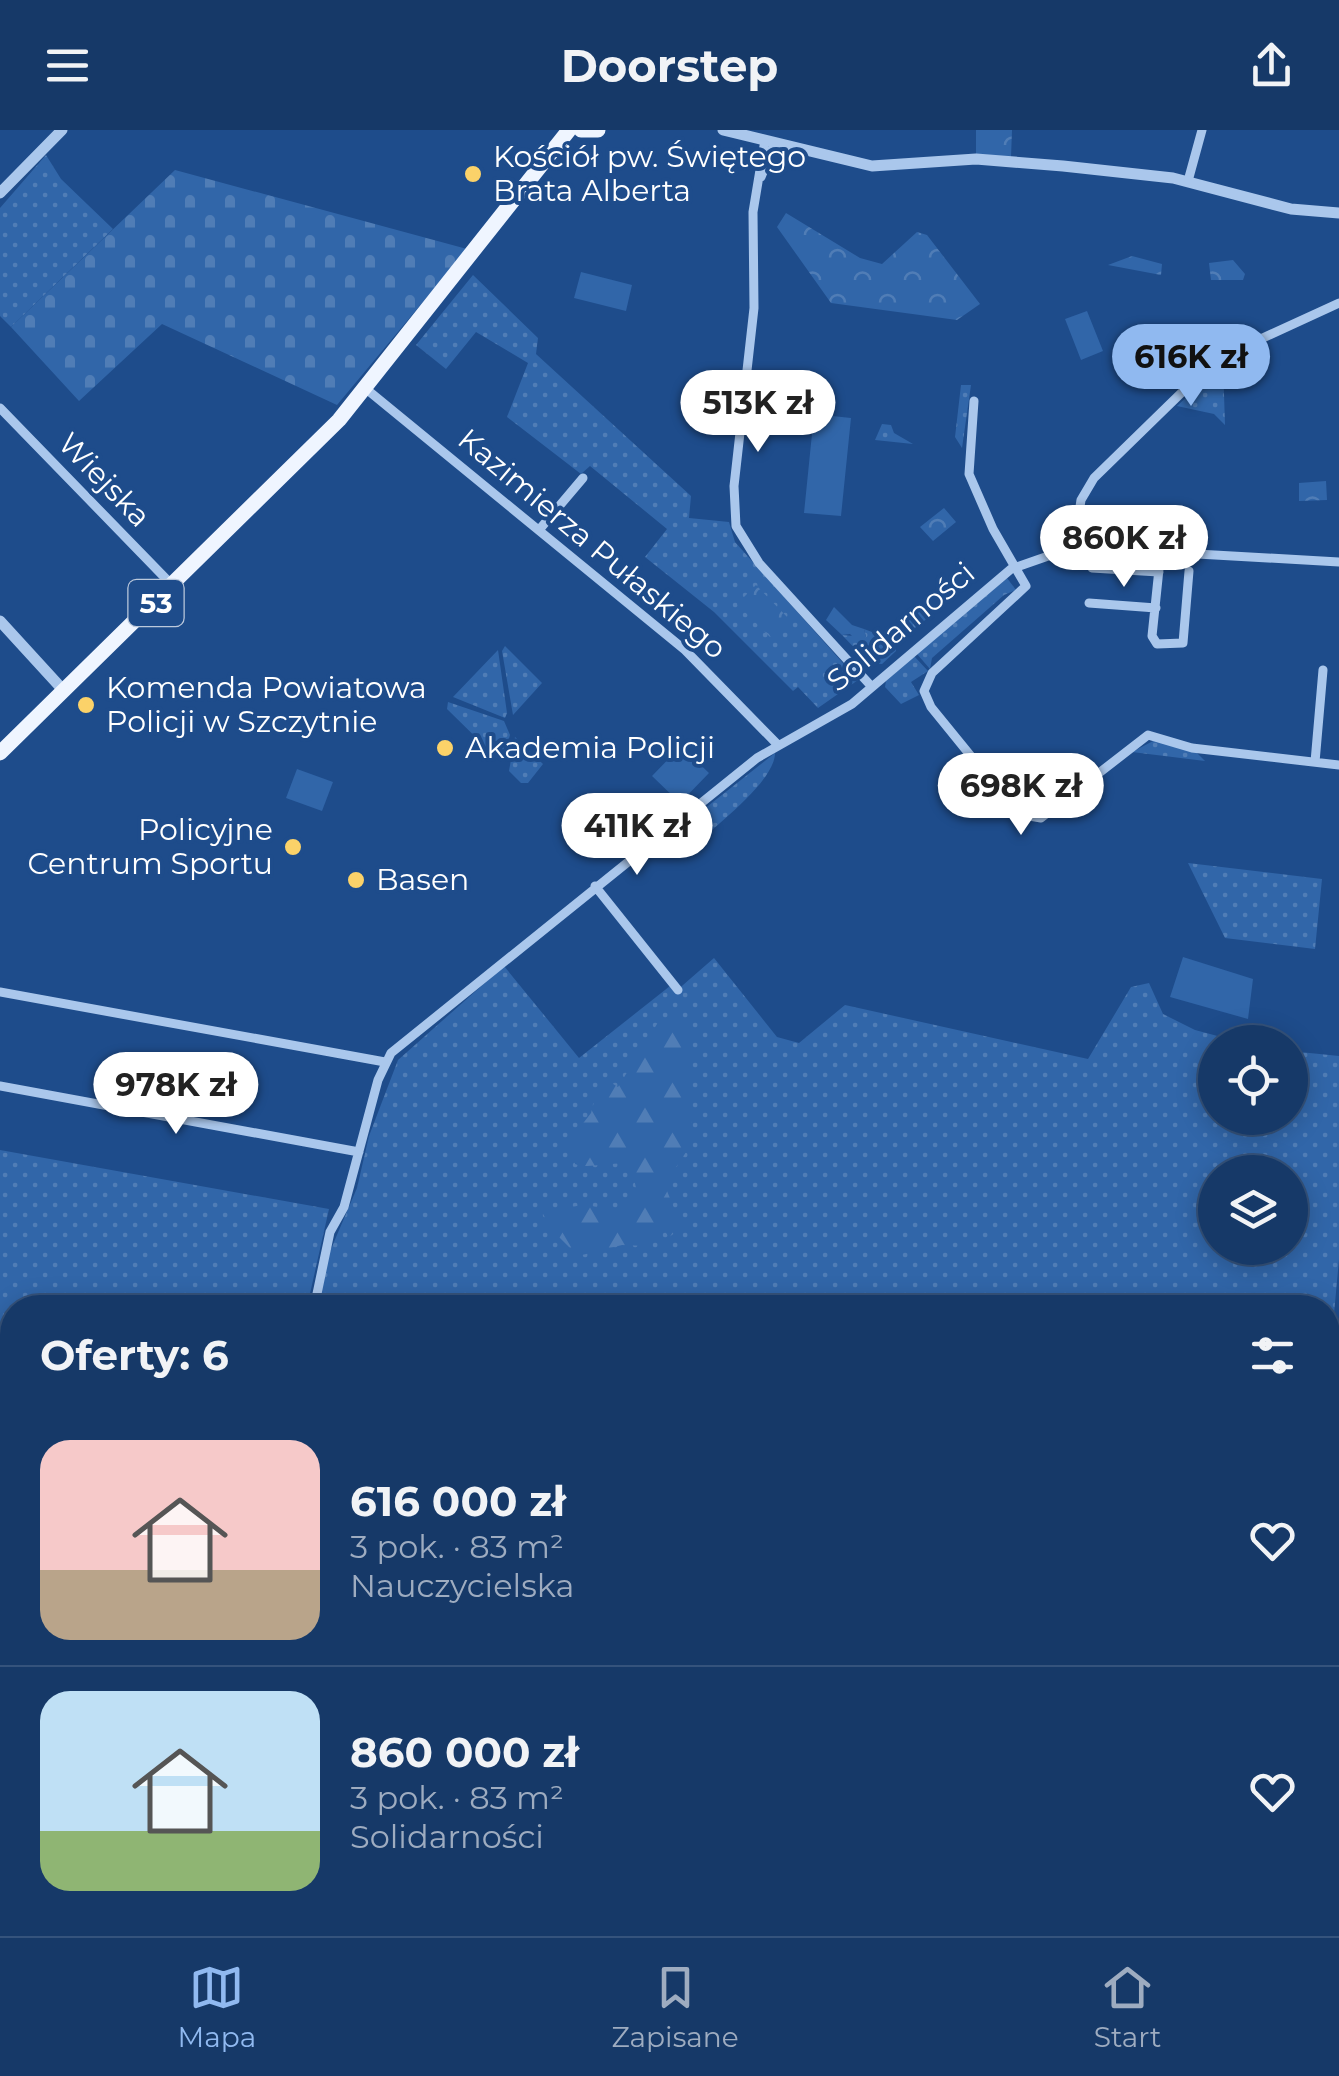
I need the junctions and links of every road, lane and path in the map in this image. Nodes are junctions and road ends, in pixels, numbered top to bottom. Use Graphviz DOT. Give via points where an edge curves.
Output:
graph roads {
  1 [pos="62,130"];
  2 [pos="569,130"];
  3 [pos="582,130"];
  4 [pos="598,130"];
  5 [pos="723,130"];
  6 [pos="1202,130"];
  7 [pos="771,138"];
  8 [pos="1188,182"];
  9 [pos="0,193"];
  10 [pos="1339,212"];
  11 [pos="1339,303"];
  12 [pos="406,338"];
  13 [pos="366,388"];
  14 [pos="974,402"];
  15 [pos="0,408"];
  16 [pos="583,478"];
  17 [pos="539,530"];
  18 [pos="1074,547"];
  19 [pos="1161,550"];
  20 [pos="1339,562"];
  21 [pos="1016,567"];
  22 [pos="1092,568"];
  23 [pos="1189,571"];
  24 [pos="1159,572"];
  25 [pos="173,586"];
  26 [pos="1089,603"];
  27 [pos="1156,608"];
  28 [pos="0,621"];
  29 [pos="1323,670"];
  30 [pos="872,686"];
  31 [pos="64,691"];
  32 [pos="778,745"];
  33 [pos="0,754"];
  34 [pos="1315,762"];
  35 [pos="1339,765"];
  36 [pos="595,886"];
  37 [pos="678,990"];
  38 [pos="0,992"];
  39 [pos="384,1062"];
  40 [pos="0,1086"];
  41 [pos="358,1152"];
  42 [pos="317,1295"];
  1 -- 9 [label="street"];
  2 -- 12 [label="main road, 53"];
  3 -- 4 [label="main road, 53"];
  3 -- 12 [label="main road, 53"];
  5 -- 7 [label="street"];
  6 -- 8 [label="street"];
  7 -- 8 [label="street" via="872,166 976,160"];
  7 -- 30 [label="street" via="758,184 736,526 758,563"];
  8 -- 10 [label="street" via="1292,209"];
  11 -- 18 [label="street" via="1215,360 1094,478 1081,500"];
  12 -- 13 [label="main road, 53"];
  13 -- 17 [label="street, Kazimierza Pułaskiego"];
  13 -- 25 [label="main road, 53"];
  14 -- 21 [label="street" via="968,468"];
  15 -- 25 [label="street, Wiejska"];
  16 -- 17 [label="street"];
  17 -- 32 [label="street, Kazimierza Pułaskiego" via="685,650"];
  18 -- 19 [label="street, Solidarności"];
  18 -- 21 [label="street, Solidarności"];
  19 -- 20 [label="street, Solidarności"];
  19 -- 24 [label="street"];
  21 -- 30 [label="street, Solidarności"];
  21 -- 34 [label="street" via="1026,590 932,673 924,691 1022,817 1041,818 1148,735 1192,748"];
  22 -- 24 [label="street"];
  23 -- 27 [label="street" via="1183,643 1153,641"];
  24 -- 27 [label="street"];
  25 -- 31 [label="main road, 53"];
  26 -- 27 [label="street"];
  28 -- 31 [label="street"];
  29 -- 34 [label="street"];
  30 -- 32 [label="street, Solidarności" via="842,711"];
  31 -- 33 [label="main road, 53"];
  32 -- 36 [label="street, Solidarności"];
  34 -- 35 [label="street"];
  36 -- 37 [label="street"];
  36 -- 39 [label="street, Solidarności"];
  38 -- 39 [label="street"];
  39 -- 41 [label="street"];
  40 -- 41 [label="street"];
  41 -- 42 [label="street"];
}
